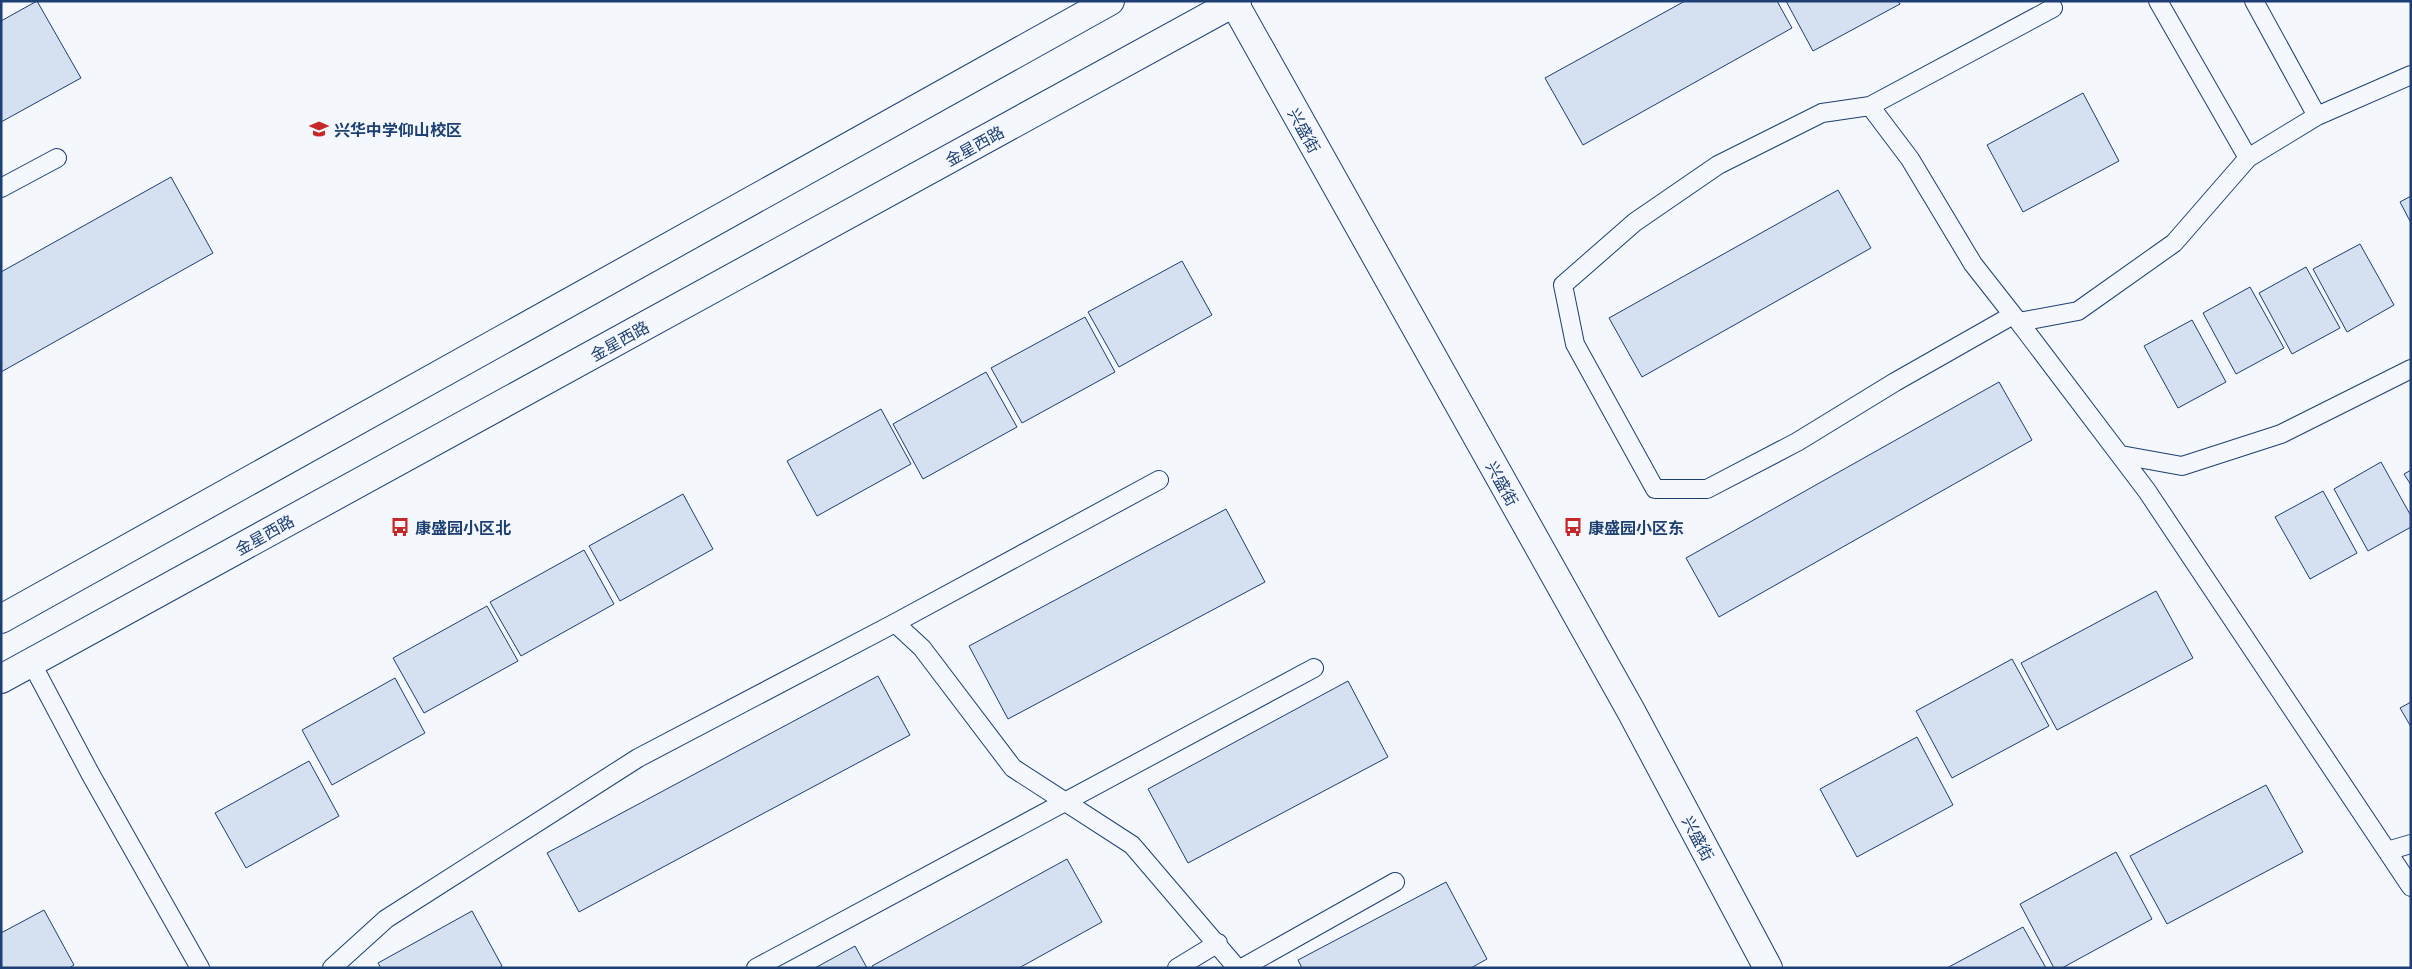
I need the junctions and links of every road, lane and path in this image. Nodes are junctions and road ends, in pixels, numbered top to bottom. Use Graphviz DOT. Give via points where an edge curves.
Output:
graph roads {
  1 [pos="1110,1"];
  2 [pos="2158,1"];
  3 [pos="2254,1"];
  4 [pos="1235,2"];
  5 [pos="2052,8"];
  6 [pos="2411,75"];
  7 [pos="1870,106"];
  8 [pos="2317,116"];
  9 [pos="57,158"];
  10 [pos="2248,158"];
  11 [pos="1,188"];
  12 [pos="2016,318"];
  13 [pos="2411,369"];
  14 [pos="2121,455"];
  15 [pos="1159,480"];
  16 [pos="1,619"];
  17 [pos="895,623"];
  18 [pos="32,662"];
  19 [pos="1314,668"];
  20 [pos="1,679"];
  21 [pos="1064,801"];
  22 [pos="2411,844"];
  23 [pos="2387,851"];
  24 [pos="1395,882"];
  25 [pos="2411,887"];
  26 [pos="1218,943"];
  27 [pos="200,968"];
  28 [pos="332,968"];
  29 [pos="756,968"];
  30 [pos="1177,968"];
  31 [pos="1237,968"];
  32 [pos="1242,968"];
  33 [pos="1768,968"];
  1 -- 16 [label="main road"];
  2 -- 10 [label="lane"];
  3 -- 8 [label="lane"];
  4 -- 18 [label="main road, 金星西路"];
  4 -- 33 [label="main road, 兴盛街" via="1631,711"];
  5 -- 7 [label="lane"];
  6 -- 8 [label="lane"];
  7 -- 12 [label="lane" via="1910,159 1973,264"];
  7 -- 12 [label="lane" via="1822,114 1718,165 1635,222 1563,285 1575,344 1656,489 1707,489"];
  8 -- 10 [label="lane"];
  9 -- 11 [label="lane"];
  10 -- 12 [label="lane" via="2174,243 2078,311"];
  12 -- 14 [label="lane"];
  13 -- 14 [label="lane" via="2281,434 2182,466"];
  14 -- 23 [label="lane"];
  15 -- 17 [label="lane"];
  17 -- 21 [label="lane" via="922,648 1014,768"];
  17 -- 28 [label="lane" via="638,758 386,919"];
  18 -- 20 [label="main road, 金星西路"];
  18 -- 27 [label="lane" via="91,775"];
  19 -- 21 [label="lane"];
  21 -- 26 [label="lane" via="1132,845"];
  21 -- 29 [label="lane"];
  22 -- 23 [label="lane"];
  23 -- 25 [label="lane"];
  24 -- 32 [label="lane"];
  26 -- 30 [label="lane"];
  26 -- 31 [label="lane"];
}
